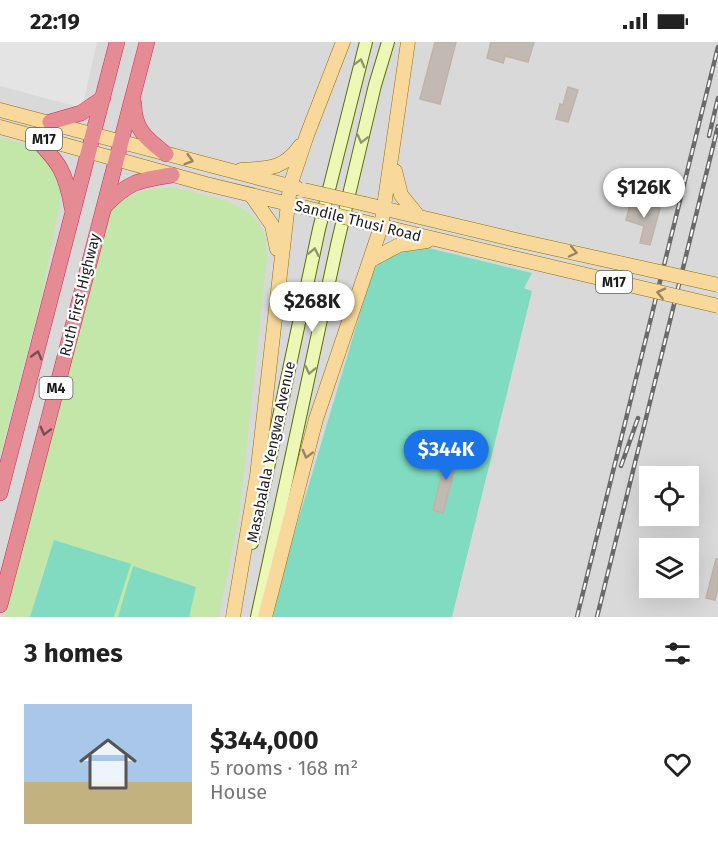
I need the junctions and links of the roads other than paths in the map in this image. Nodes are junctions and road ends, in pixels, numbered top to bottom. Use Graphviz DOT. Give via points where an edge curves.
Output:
graph roads {
  1 [pos="117,42"];
  2 [pos="147,42"];
  3 [pos="343,42"];
  4 [pos="366,42"];
  5 [pos="388,42"];
  6 [pos="408,42"];
  7 [pos="133,92"];
  8 [pos="103,98"];
  9 [pos="0,110"];
  10 [pos="50,122"];
  11 [pos="0,127"];
  12 [pos="93,134"];
  13 [pos="307,135"];
  14 [pos="33,136"];
  15 [pos="120,141"];
  16 [pos="89,152"];
  17 [pos="166,154"];
  18 [pos="393,154"];
  19 [pos="115,159"];
  20 [pos="227,170"];
  21 [pos="172,175"];
  22 [pos="290,186"];
  23 [pos="251,195"];
  24 [pos="288,204"];
  25 [pos="385,208"];
  26 [pos="102,210"];
  27 [pos="418,216"];
  28 [pos="73,217"];
  29 [pos="381,227"];
  30 [pos="435,239"];
  31 [pos="371,260"];
  32 [pos="718,285"];
  33 [pos="276,302"];
  34 [pos="718,306"];
  35 [pos="0,493"];
  36 [pos="0,605"];
  37 [pos="234,617"];
  38 [pos="257,617"];
  39 [pos="266,617"];
  1 -- 8 [label="highway, M4"];
  2 -- 7 [label="highway, M4"];
  3 -- 13 [label="main road"];
  37 -- 4 [label="main road, Masabalala Yengwa Avenue, one-way" via="319,229"];
  5 -- 38 [label="main road, Masabalala Yengwa Avenue, one-way" via="337,245"];
  6 -- 18 [label="main road"];
  7 -- 15 [label="highway, M4"];
  7 -- 17 [label="highway" via="140,131"];
  8 -- 10 [label="highway" via="81,113"];
  8 -- 12 [label="highway, M4"];
  9 -- 10 [label="main road, Sandile Thusi Road / M17"];
  10 -- 12 [label="main road, Sandile Thusi Road / M17"];
  11 -- 14 [label="main road, Sandile Thusi Road / M17"];
  12 -- 15 [label="main road, Sandile Thusi Road / M17"];
  12 -- 16 [label="highway, M4"];
  13 -- 20 [label="main road" via="291,158 280,165"];
  13 -- 22 [label="main road"];
  14 -- 16 [label="main road, Sandile Thusi Road / M17"];
  14 -- 28 [label="highway" via="63,172"];
  15 -- 17 [label="main road, Sandile Thusi Road / M17"];
  15 -- 19 [label="highway, M4"];
  16 -- 19 [label="main road, Sandile Thusi Road / M17"];
  16 -- 28 [label="highway, Ruth First Highway / M4"];
  17 -- 20 [label="main road, Sandile Thusi Road / M17, one-way"];
  18 -- 25 [label="main road"];
  18 -- 27 [label="main road" via="398,189"];
  19 -- 21 [label="main road, Sandile Thusi Road / M17"];
  19 -- 26 [label="highway, Ruth First Highway / M4"];
  20 -- 22 [label="main road, Sandile Thusi Road / M17"];
  21 -- 23 [label="main road, Sandile Thusi Road / M17"];
  21 -- 26 [label="highway" via="124,187"];
  22 -- 24 [label="main road"];
  22 -- 25 [label="main road, Sandile Thusi Road / M17, bridge"];
  23 -- 24 [label="main road, Sandile Thusi Road / M17"];
  23 -- 33 [label="main road" via="276,236"];
  24 -- 29 [label="main road, Sandile Thusi Road / M17, bridge"];
  24 -- 33 [label="main road"];
  25 -- 27 [label="main road, Sandile Thusi Road / M17"];
  25 -- 29 [label="main road"];
  26 -- 36 [label="highway, Ruth First Highway / M4, one-way"];
  27 -- 32 [label="main road, Sandile Thusi Road / M17, one-way, bridge"];
  35 -- 28 [label="highway, Ruth First Highway / M4, one-way"];
  29 -- 30 [label="main road, Sandile Thusi Road / M17"];
  29 -- 31 [label="main road"];
  30 -- 31 [label="main road" via="399,246"];
  34 -- 30 [label="main road, Sandile Thusi Road / M17, one-way, bridge"];
  31 -- 39 [label="main road, one-way" via="316,419"];
  33 -- 37 [label="main road" via="256,476"];
}
